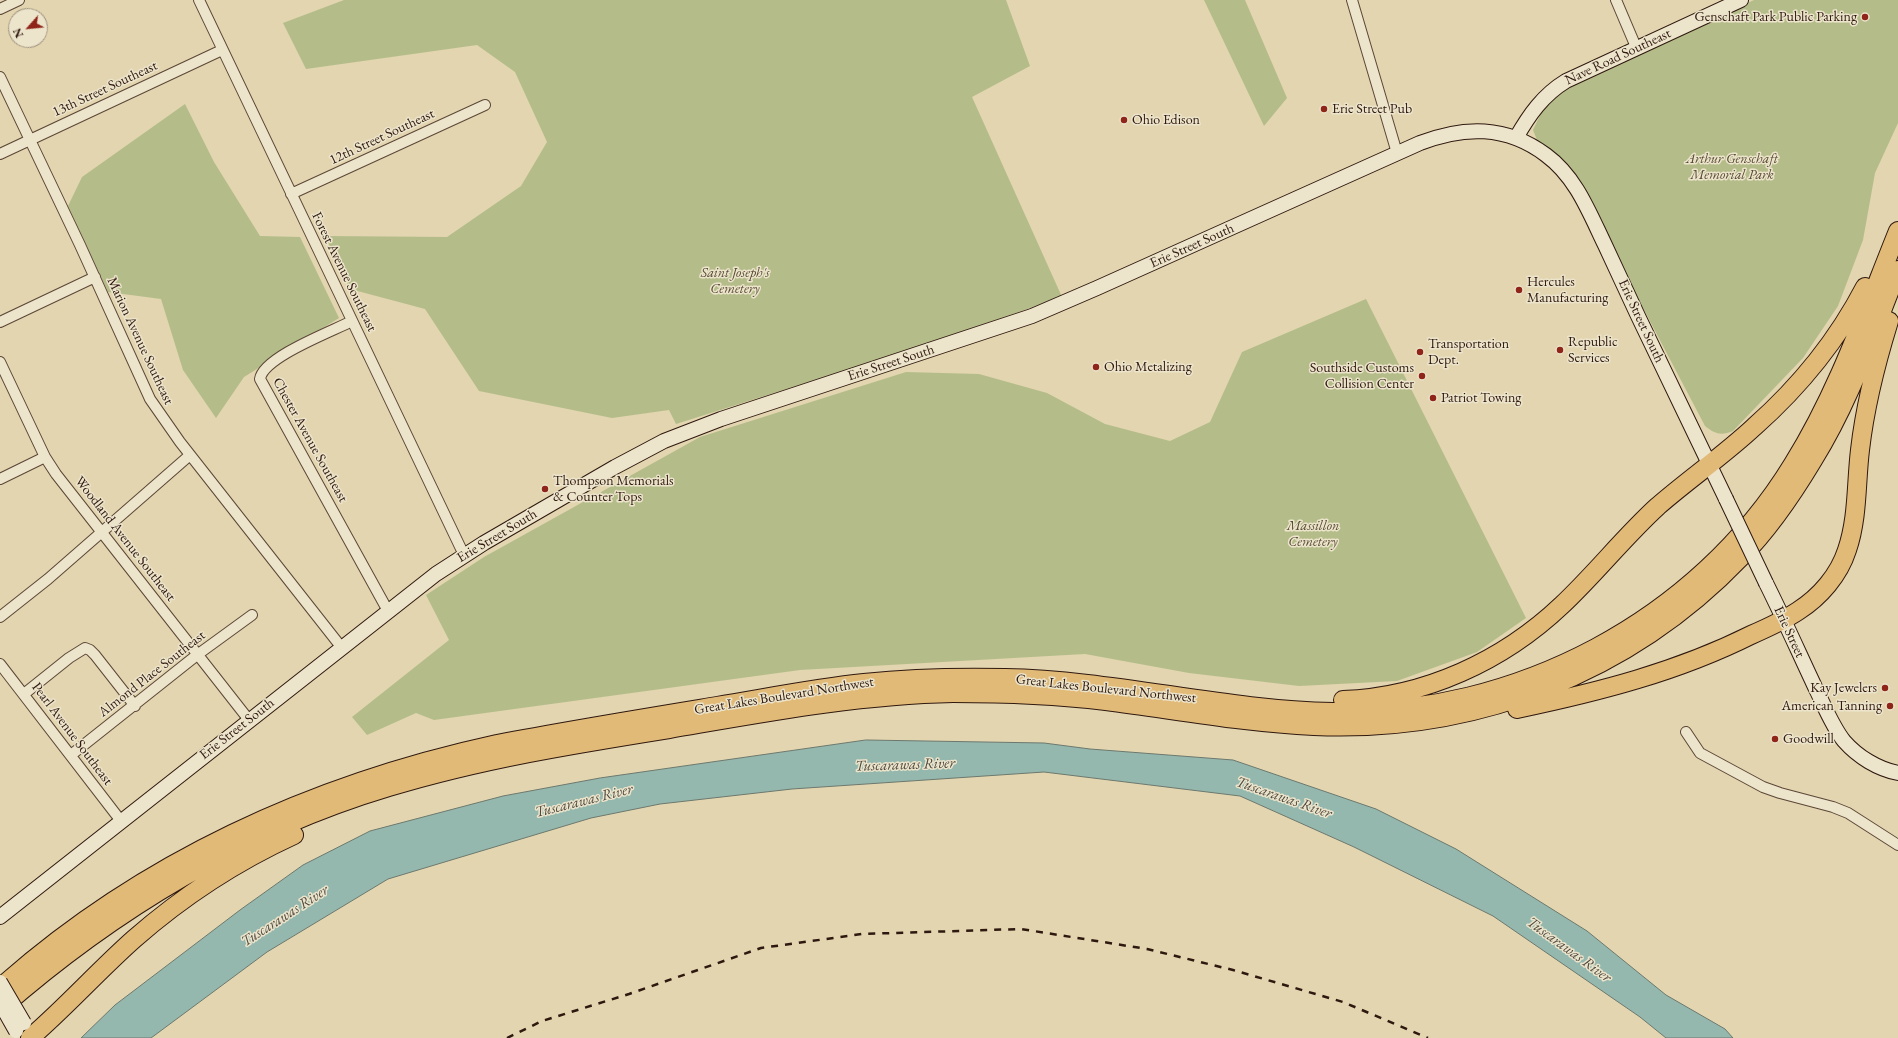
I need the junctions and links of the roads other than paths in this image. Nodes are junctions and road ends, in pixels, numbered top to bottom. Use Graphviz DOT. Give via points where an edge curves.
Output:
graph roads {
  1 [pos="19,0"];
  2 [pos="199,0"];
  3 [pos="1352,0"];
  4 [pos="1616,0"];
  5 [pos="1741,0"];
  6 [pos="0,9"];
  7 [pos="1636,47"];
  8 [pos="222,50"];
  9 [pos="0,77"];
  10 [pos="485,105"];
  11 [pos="1516,138"];
  12 [pos="30,140"];
  13 [pos="1398,153"];
  14 [pos="0,154"];
  15 [pos="291,194"];
  16 [pos="1898,218"];
  17 [pos="1898,231"];
  18 [pos="1898,270"];
  19 [pos="95,277"];
  20 [pos="1898,294"];
  21 [pos="352,321"];
  22 [pos="0,322"];
  23 [pos="0,362"];
  24 [pos="190,455"];
  25 [pos="45,457"];
  26 [pos="1709,464"];
  27 [pos="0,479"];
  28 [pos="102,532"];
  29 [pos="464,555"];
  30 [pos="388,611"];
  31 [pos="252,615"];
  32 [pos="0,617"];
  33 [pos="1784,619"];
  34 [pos="342,648"];
  35 [pos="198,655"];
  36 [pos="0,664"];
  37 [pos="24,694"];
  38 [pos="1170,694"];
  39 [pos="135,706"];
  40 [pos="249,720"];
  41 [pos="1260,721"];
  42 [pos="1686,732"];
  43 [pos="70,755"];
  44 [pos="487,761"];
  45 [pos="1898,773"];
  46 [pos="121,821"];
  47 [pos="1898,845"];
  48 [pos="0,917"];
  49 [pos="0,982"];
  50 [pos="0,988"];
  51 [pos="0,1003"];
  52 [pos="0,1009"];
  53 [pos="25,1034"];
  1 -- 6 [label="street"];
  2 -- 8 [label="street, Forest Avenue Southeast"];
  3 -- 13 [label="street"];
  4 -- 7 [label="street"];
  5 -- 7 [label="main road, Nave Road Southeast"];
  7 -- 11 [label="main road, Nave Road Southeast" via="1558,86 1536,106"];
  8 -- 12 [label="street, 13th Street Southeast"];
  8 -- 15 [label="street, Forest Avenue Southeast"];
  9 -- 12 [label="street, Marion Avenue Southeast"];
  10 -- 15 [label="street, 12th Street Southeast"];
  11 -- 13 [label="main road, Erie Street South" via="1491,132 1458,132 1437,137"];
  11 -- 26 [label="main road, Erie Street South" via="1551,158 1578,191"];
  12 -- 14 [label="street, 13th Street Southeast"];
  12 -- 19 [label="street, Marion Avenue Southeast"];
  13 -- 29 [label="main road, Erie Street South" via="1032,316 721,419 664,441"];
  15 -- 21 [label="street, Forest Avenue Southeast"];
  16 -- 26 [label="highway" via="1865,289 1810,368 1754,428"];
  17 -- 38 [label="highway, Great Lakes Boulevard Northwest" via="1834,387 1781,484 1752,522 1717,560 1674,597 1620,635 1572,661 1526,679 1485,692 1413,707 1365,711 1314,711"];
  18 -- 41 [label="highway, Great Lakes Boulevard Northwest" via="1837,416 1816,457 1785,503 1739,560 1703,593 1644,637 1563,681 1496,706 1444,718 1386,726 1354,727"];
  19 -- 22 [label="street"];
  19 -- 24 [label="street, Marion Avenue Southeast" via="150,399"];
  20 -- 33 [label="highway" via="1880,351 1866,411 1853,527 1847,551 1840,568 1825,587 1807,604"];
  21 -- 29 [label="street, Forest Avenue Southeast"];
  21 -- 30 [label="street, Chester Avenue Southeast" via="286,353 265,370 260,379"];
  23 -- 25 [label="street, Woodland Avenue Southeast"];
  24 -- 28 [label="street"];
  24 -- 34 [label="street, Marion Avenue Southeast"];
  25 -- 27 [label="street"];
  25 -- 28 [label="street, Woodland Avenue Southeast"];
  26 -- 33 [label="main road, Erie Street, bridge"];
  26 -- 38 [label="highway" via="1646,518 1545,621 1500,653 1450,678 1404,693 1355,700"];
  28 -- 32 [label="street"];
  28 -- 35 [label="street, Woodland Avenue Southeast"];
  29 -- 30 [label="main road, Erie Street South"];
  30 -- 34 [label="main road, Erie Street South"];
  31 -- 35 [label="street, Almond Place Southeast"];
  33 -- 41 [label="highway" via="1732,645 1633,682 1464,720 1403,730 1354,734 1311,731"];
  33 -- 45 [label="main road, Erie Street" via="1830,718 1844,740 1872,764"];
  34 -- 40 [label="main road, Erie Street South"];
  35 -- 39 [label="street, Almond Place Southeast"];
  35 -- 40 [label="street, Woodland Avenue Southeast"];
  36 -- 37 [label="street, Pearl Avenue Southeast"];
  37 -- 39 [label="street" via="85,648 95,655"];
  37 -- 43 [label="street, Pearl Avenue Southeast"];
  38 -- 50 [label="highway, Great Lakes Boulevard Northwest" via="1013,678 897,680 672,713 454,753 324,793 214,843 149,879 106,907"];
  39 -- 43 [label="street, Almond Place Southeast"];
  40 -- 46 [label="main road, Erie Street South"];
  41 -- 44 [label="highway, Great Lakes Boulevard Northwest" via="1060,696 986,693 912,695 794,708"];
  42 -- 47 [label="street" via="1700,753 1763,787 1833,806"];
  43 -- 46 [label="street, Pearl Avenue Southeast"];
  44 -- 52 [label="highway, Great Lakes Boulevard Northwest" via="373,792 303,818 236,849 171,884 108,924 48,968"];
  44 -- 53 [label="highway" via="454,776 331,818 276,843 222,873 181,901 133,940"];
  46 -- 48 [label="main road, Erie Street South"];
  49 -- 53 [label="main road, bridge"];
  51 -- 53 [label="main road, bridge"];
}
